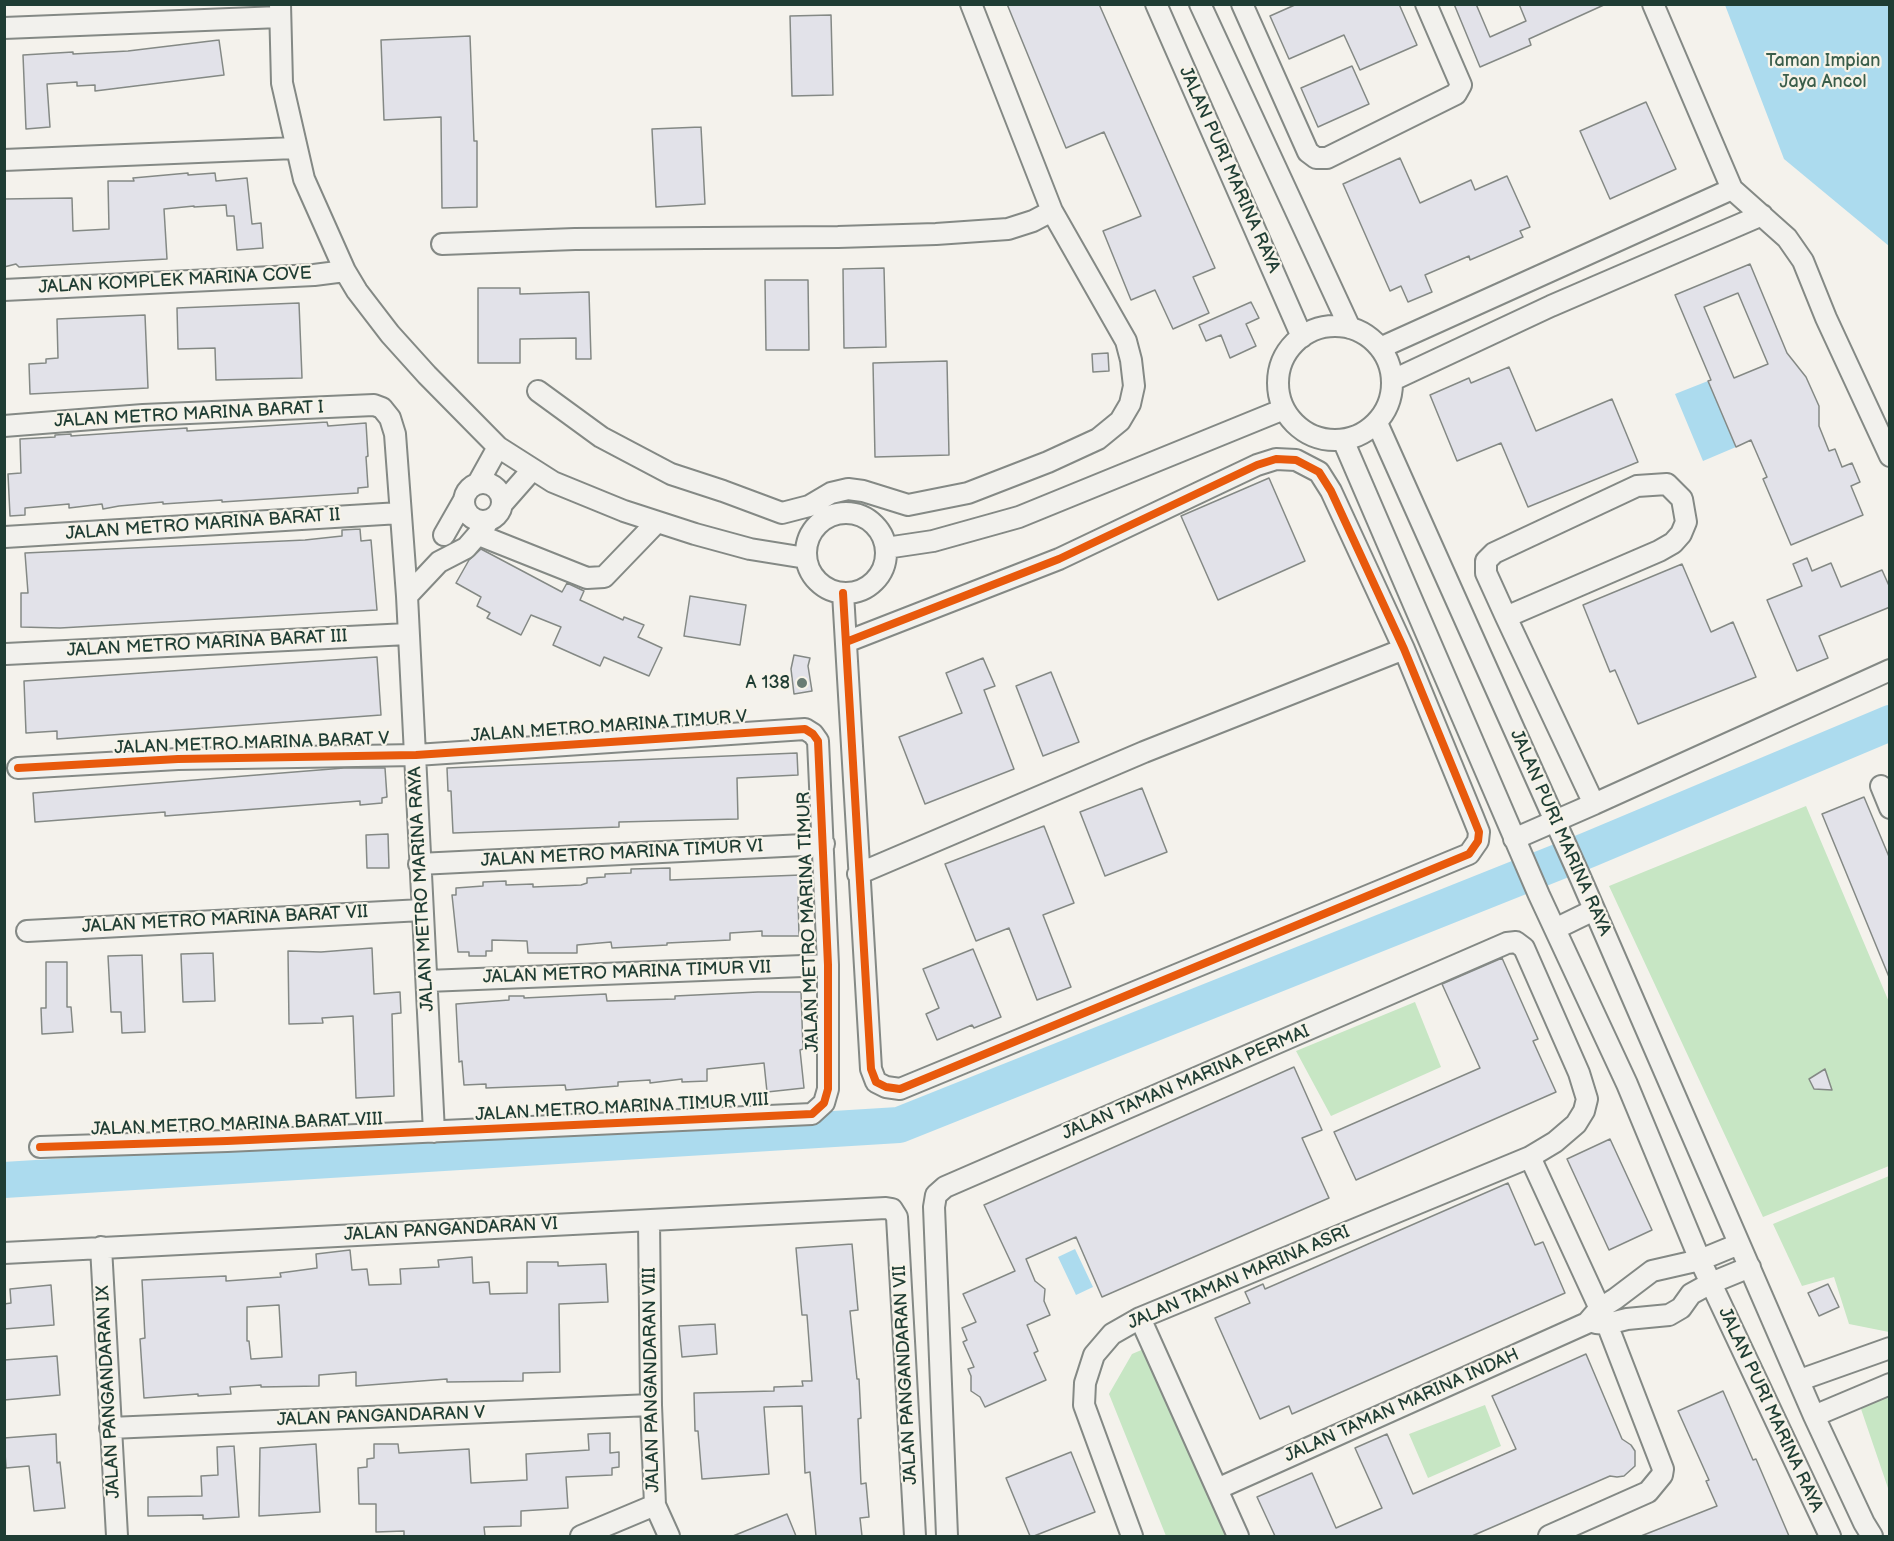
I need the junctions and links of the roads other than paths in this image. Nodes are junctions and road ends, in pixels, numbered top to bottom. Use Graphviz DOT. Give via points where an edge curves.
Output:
graph roads {
  1 [pos="971,4"];
  2 [pos="1156,4"];
  3 [pos="1200,4"];
  4 [pos="1242,4"];
  5 [pos="1426,4"];
  6 [pos="1653,4"];
  7 [pos="280,11"];
  8 [pos="4,28"];
  9 [pos="295,148"];
  10 [pos="4,160"];
  11 [pos="1732,189"];
  12 [pos="1052,211"];
  13 [pos="1762,215"];
  14 [pos="442,244"];
  15 [pos="345,271"];
  16 [pos="1538,275"];
  17 [pos="4,290"];
  18 [pos="1551,306"];
  19 [pos="1350,328"];
  20 [pos="1302,337"];
  21 [pos="1380,348"];
  22 [pos="1393,380"];
  23 [pos="538,391"];
  24 [pos="374,405"];
  25 [pos="1284,409"];
  26 [pos="1377,423"];
  27 [pos="4,426"];
  28 [pos="1343,440"];
  29 [pos="498,447"];
  30 [pos="1890,456"];
  31 [pos="532,470"];
  32 [pos="478,483"];
  33 [pos="464,500"];
  34 [pos="503,503"];
  35 [pos="400,513"];
  36 [pos="657,522"];
  37 [pos="484,528"];
  38 [pos="5,537"];
  39 [pos="886,548"];
  40 [pos="441,550"];
  41 [pos="806,558"];
  42 [pos="843,593"];
  43 [pos="407,596"];
  44 [pos="1506,617"];
  45 [pos="408,634"];
  46 [pos="846,642"];
  47 [pos="1404,649"];
  48 [pos="6,654"];
  49 [pos="1890,670"];
  50 [pos="805,729"];
  51 [pos="416,755"];
  52 [pos="18,768"];
  53 [pos="1881,786"];
  54 [pos="1594,804"];
  55 [pos="1890,808"];
  56 [pos="1556,822"];
  57 [pos="1514,839"];
  58 [pos="824,844"];
  59 [pos="419,864"];
  60 [pos="858,874"];
  61 [pos="422,910"];
  62 [pos="1594,910"];
  63 [pos="1555,929"];
  64 [pos="27,931"];
  65 [pos="828,965"];
  66 [pos="427,981"];
  67 [pos="812,1114"];
  68 [pos="434,1132"];
  69 [pos="40,1147"];
  70 [pos="1530,1157"];
  71 [pos="895,1213"];
  72 [pos="649,1221"];
  73 [pos="1739,1244"];
  74 [pos="101,1247"];
  75 [pos="4,1253"];
  76 [pos="1700,1260"];
  77 [pos="1750,1267"];
  78 [pos="1711,1283"];
  79 [pos="1140,1318"];
  80 [pos="1597,1318"];
  81 [pos="1890,1347"];
  82 [pos="1800,1380"];
  83 [pos="1890,1384"];
  84 [pos="651,1405"];
  85 [pos="1814,1416"];
  86 [pos="110,1428"];
  87 [pos="1217,1489"];
  88 [pos="655,1505"];
  89 [pos="1125,1535"];
  90 [pos="117,1536"];
  91 [pos="581,1536"];
  92 [pos="669,1536"];
  93 [pos="915,1536"];
  94 [pos="947,1536"];
  95 [pos="1238,1536"];
  96 [pos="1549,1536"];
  97 [pos="1830,1536"];
  98 [pos="1872,1536"];
  1 -- 12 [label="street"];
  2 -- 20 [label="street, JALAN PURI MARINA RAYA"];
  3 -- 19 [label="street"];
  4 -- 5 [label="street" via="1308,152 1316,158 1327,158 1456,94 1461,85"];
  6 -- 11 [label="street"];
  7 -- 8 [label="street"];
  7 -- 9 [label="street" via="282,83"];
  9 -- 10 [label="street"];
  9 -- 15 [label="street" via="304,179"];
  11 -- 13 [label="street"];
  11 -- 16 [label="street"];
  12 -- 14 [label="street" via="1008,229 936,234"];
  12 -- 23 [label="street" via="1126,341 1134,379 1130,404 1120,421 1098,439 968,493 908,505 848,489 782,513 671,474 601,437"];
  13 -- 18 [label="street"];
  13 -- 30 [label="street" via="1787,238 1803,261"];
  15 -- 17 [label="street, JALAN KOMPLEK MARINA COVE"];
  15 -- 29 [label="street" via="390,334"];
  16 -- 18 [label="street"];
  16 -- 21 [label="street"];
  18 -- 22 [label="street"];
  19 -- 20 [label="street" via="1317,329"];
  19 -- 21 [label="street" via="1367,335"];
  20 -- 25 [label="street" via="1288,351 1279,370 1278,390"];
  21 -- 22 [label="street"];
  22 -- 26 [label="street" via="1389,403"];
  24 -- 27 [label="street, JALAN METRO MARINA BARAT I" via="143,415"];
  24 -- 35 [label="street, JALAN METRO MARINA RAYA" via="390,418 395,434"];
  25 -- 28 [label="street" via="1308,434 1325,440"];
  25 -- 39 [label="street" via="1019,517 933,541"];
  26 -- 28 [label="street" via="1361,435"];
  26 -- 56 [label="street, JALAN PURI MARINA RAYA"];
  28 -- 57 [label="street, JALAN PURI MARINA RAYA"];
  29 -- 31 [label="street"];
  29 -- 32 [label="street"];
  31 -- 34 [label="street"];
  31 -- 36 [label="street" via="553,482"];
  32 -- 33 [label="street"];
  32 -- 34 [label="street" via="499,489"];
  33 -- 37 [label="street" via="468,514 482,521"];
  33 -- 40 [label="street"];
  34 -- 37 [label="street"];
  35 -- 38 [label="street, JALAN METRO MARINA BARAT II"];
  35 -- 43 [label="street, JALAN METRO MARINA RAYA"];
  36 -- 37 [label="street" via="604,578 587,578"];
  36 -- 41 [label="street" via="750,549"];
  37 -- 40 [label="street" via="466,548"];
  39 -- 41 [label="street" via="880,531 868,519 850,513 833,515 818,525 808,540"];
  39 -- 42 [label="street" via="886,560 875,581 866,588"];
  40 -- 43 [label="street"];
  41 -- 42 [label="street" via="813,575 826,588"];
  42 -- 46 [label="street"];
  43 -- 45 [label="street, JALAN METRO MARINA RAYA"];
  44 -- 44 [label="street" via="1486,573 1486,561 1494,553 1637,486 1667,484 1682,500 1686,522 1673,543"];
  44 -- 54 [label="street"];
  45 -- 48 [label="street, JALAN METRO MARINA BARAT III"];
  45 -- 51 [label="street, JALAN METRO MARINA RAYA"];
  46 -- 47 [label="street" via="1059,559 1276,459 1296,460 1319,472 1332,490"];
  46 -- 60 [label="street"];
  47 -- 60 [label="street" via="1144,752"];
  47 -- 60 [label="street" via="1479,832 1472,851 900,1089 876,1082 871,1069"];
  49 -- 54 [label="street"];
  50 -- 51 [label="street, JALAN METRO MARINA TIMUR V"];
  50 -- 58 [label="street, JALAN METRO MARINA TIMUR" via="818,741"];
  51 -- 52 [label="street, JALAN METRO MARINA BARAT V" via="178,759"];
  51 -- 59 [label="street, JALAN METRO MARINA RAYA"];
  53 -- 55 [label="street"];
  54 -- 56 [label="street"];
  56 -- 57 [label="street"];
  56 -- 62 [label="street, JALAN PURI MARINA RAYA"];
  57 -- 63 [label="street, JALAN PURI MARINA RAYA"];
  58 -- 59 [label="street, JALAN METRO MARINA TIMUR VI"];
  58 -- 65 [label="street, JALAN METRO MARINA TIMUR"];
  59 -- 61 [label="street, JALAN METRO MARINA RAYA"];
  61 -- 64 [label="street, JALAN METRO MARINA BARAT VII"];
  61 -- 66 [label="street, JALAN METRO MARINA RAYA"];
  62 -- 63 [label="street"];
  62 -- 73 [label="street, JALAN PURI MARINA RAYA"];
  63 -- 76 [label="street, JALAN PURI MARINA RAYA" via="1627,1084"];
  65 -- 66 [label="street, JALAN METRO MARINA TIMUR VII"];
  65 -- 67 [label="street, JALAN METRO MARINA TIMUR" via="828,1089 824,1103"];
  66 -- 68 [label="street, JALAN METRO MARINA RAYA"];
  67 -- 68 [label="street, JALAN METRO MARINA TIMUR VIII"];
  68 -- 69 [label="street, JALAN METRO MARINA BARAT VIII"];
  70 -- 79 [label="street, JALAN TAMAN MARINA ASRI"];
  70 -- 80 [label="street"];
  70 -- 94 [label="street, JALAN TAMAN MARINA PERMAI" via="1576,1124 1587,1099 1524,948 1516,942 945,1187 936,1195 934,1207"];
  71 -- 72 [label="street, JALAN PANGANDARAN VI" via="880,1207"];
  71 -- 93 [label="street, JALAN PANGANDARAN VII"];
  72 -- 74 [label="street, JALAN PANGANDARAN VI"];
  72 -- 84 [label="street, JALAN PANGANDARAN VIII"];
  73 -- 76 [label="street"];
  73 -- 77 [label="street, JALAN PURI MARINA RAYA"];
  74 -- 75 [label="street, JALAN PANGANDARAN VI"];
  74 -- 86 [label="street, JALAN PANGANDARAN IX"];
  76 -- 78 [label="street, JALAN PURI MARINA RAYA"];
  76 -- 80 [label="street, JALAN TAMAN MARINA INDAH" via="1652,1270"];
  77 -- 78 [label="street"];
  77 -- 82 [label="street, JALAN PURI MARINA RAYA"];
  78 -- 80 [label="street, JALAN TAMAN MARINA INDAH" via="1669,1315"];
  78 -- 97 [label="street, JALAN PURI MARINA RAYA"];
  79 -- 87 [label="street"];
  79 -- 89 [label="street, JALAN TAMAN MARINA ASRI" via="1112,1334 1094,1355 1085,1383 1084,1405"];
  80 -- 87 [label="street, JALAN TAMAN MARINA INDAH"];
  80 -- 96 [label="street" via="1662,1462 1662,1475 1648,1492"];
  81 -- 82 [label="street"];
  82 -- 85 [label="street, JALAN PURI MARINA RAYA"];
  83 -- 85 [label="street, JALAN PURI MARINA RAYA"];
  84 -- 86 [label="street, JALAN PANGANDARAN V"];
  84 -- 88 [label="street, JALAN PANGANDARAN VIII"];
  85 -- 98 [label="street, JALAN PURI MARINA RAYA"];
  86 -- 90 [label="street, JALAN PANGANDARAN IX"];
  87 -- 95 [label="street"];
  88 -- 91 [label="street"];
  88 -- 92 [label="street, JALAN PANGANDARAN VIII"];
}
